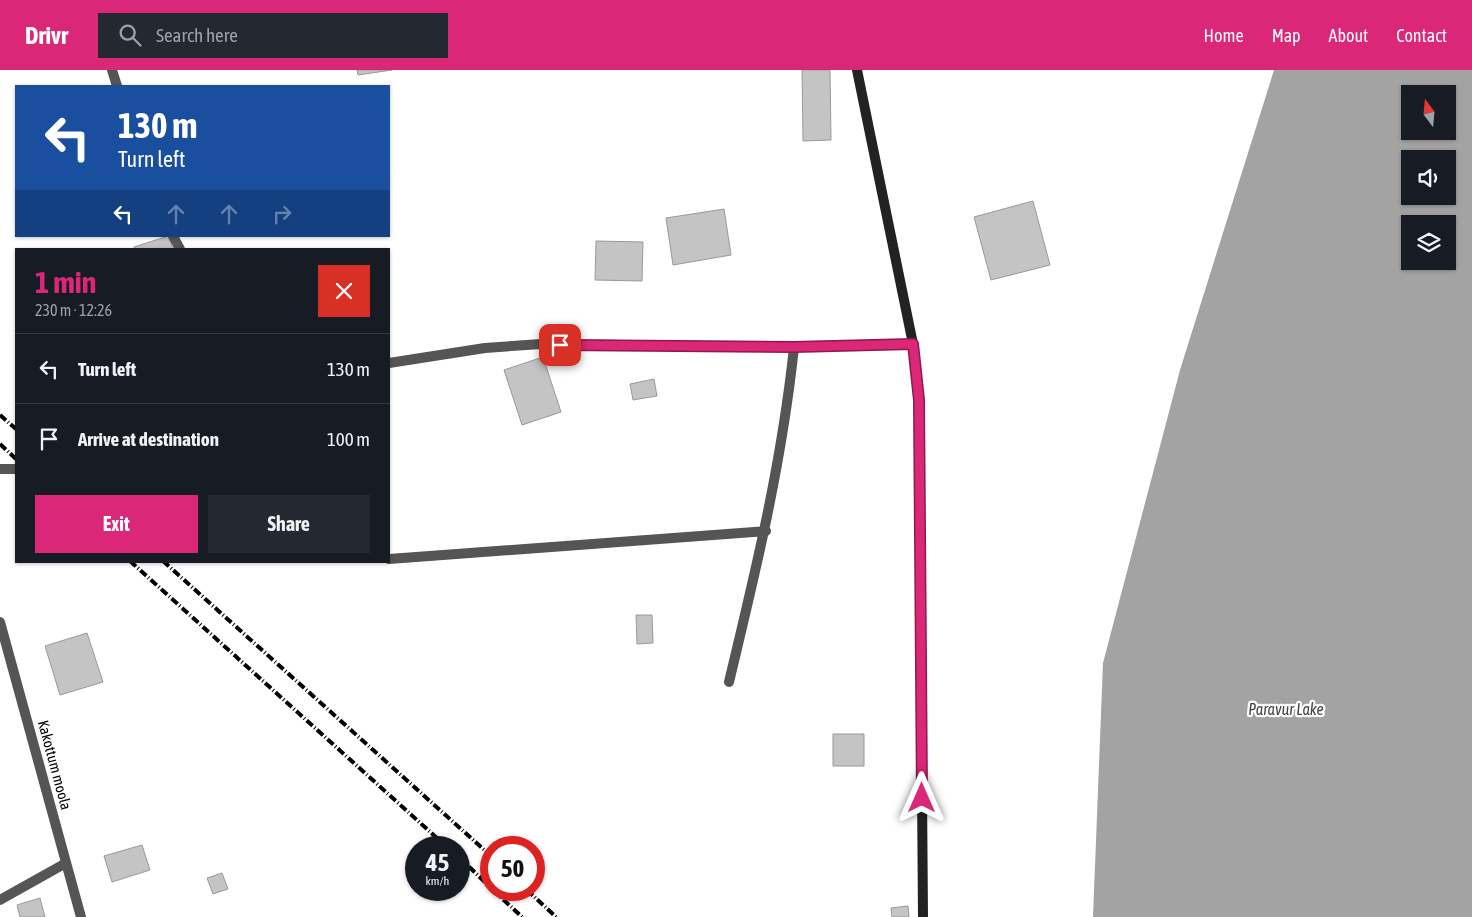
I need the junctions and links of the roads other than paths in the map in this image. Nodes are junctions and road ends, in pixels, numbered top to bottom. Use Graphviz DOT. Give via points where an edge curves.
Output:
graph roads {
  1 [pos="112,70"];
  2 [pos="857,70"];
  3 [pos="117,85"];
  4 [pos="913,344"];
  5 [pos="794,347"];
  6 [pos="390,363"];
  7 [pos="0,469"];
  8 [pos="15,469"];
  9 [pos="766,531"];
  10 [pos="390,559"];
  11 [pos="0,622"];
  12 [pos="4,655"];
  13 [pos="729,682"];
  14 [pos="66,863"];
  15 [pos="0,900"];
  16 [pos="80,917"];
  17 [pos="923,917"];
  1 -- 3 [label="street"];
  2 -- 4 [label="main road"];
  4 -- 5 [label="street"];
  4 -- 17 [label="main road" via="919,400"];
  5 -- 6 [label="street" via="541,344 485,348"];
  5 -- 9 [label="street" via="787,417"];
  7 -- 8 [label="street"];
  9 -- 10 [label="street"];
  9 -- 13 [label="street"];
  11 -- 12 [label="street, Kakottum moola"];
  12 -- 14 [label="street, Kakottum moola"];
  14 -- 15 [label="street"];
  14 -- 16 [label="street, Kakottum moola"];
}
